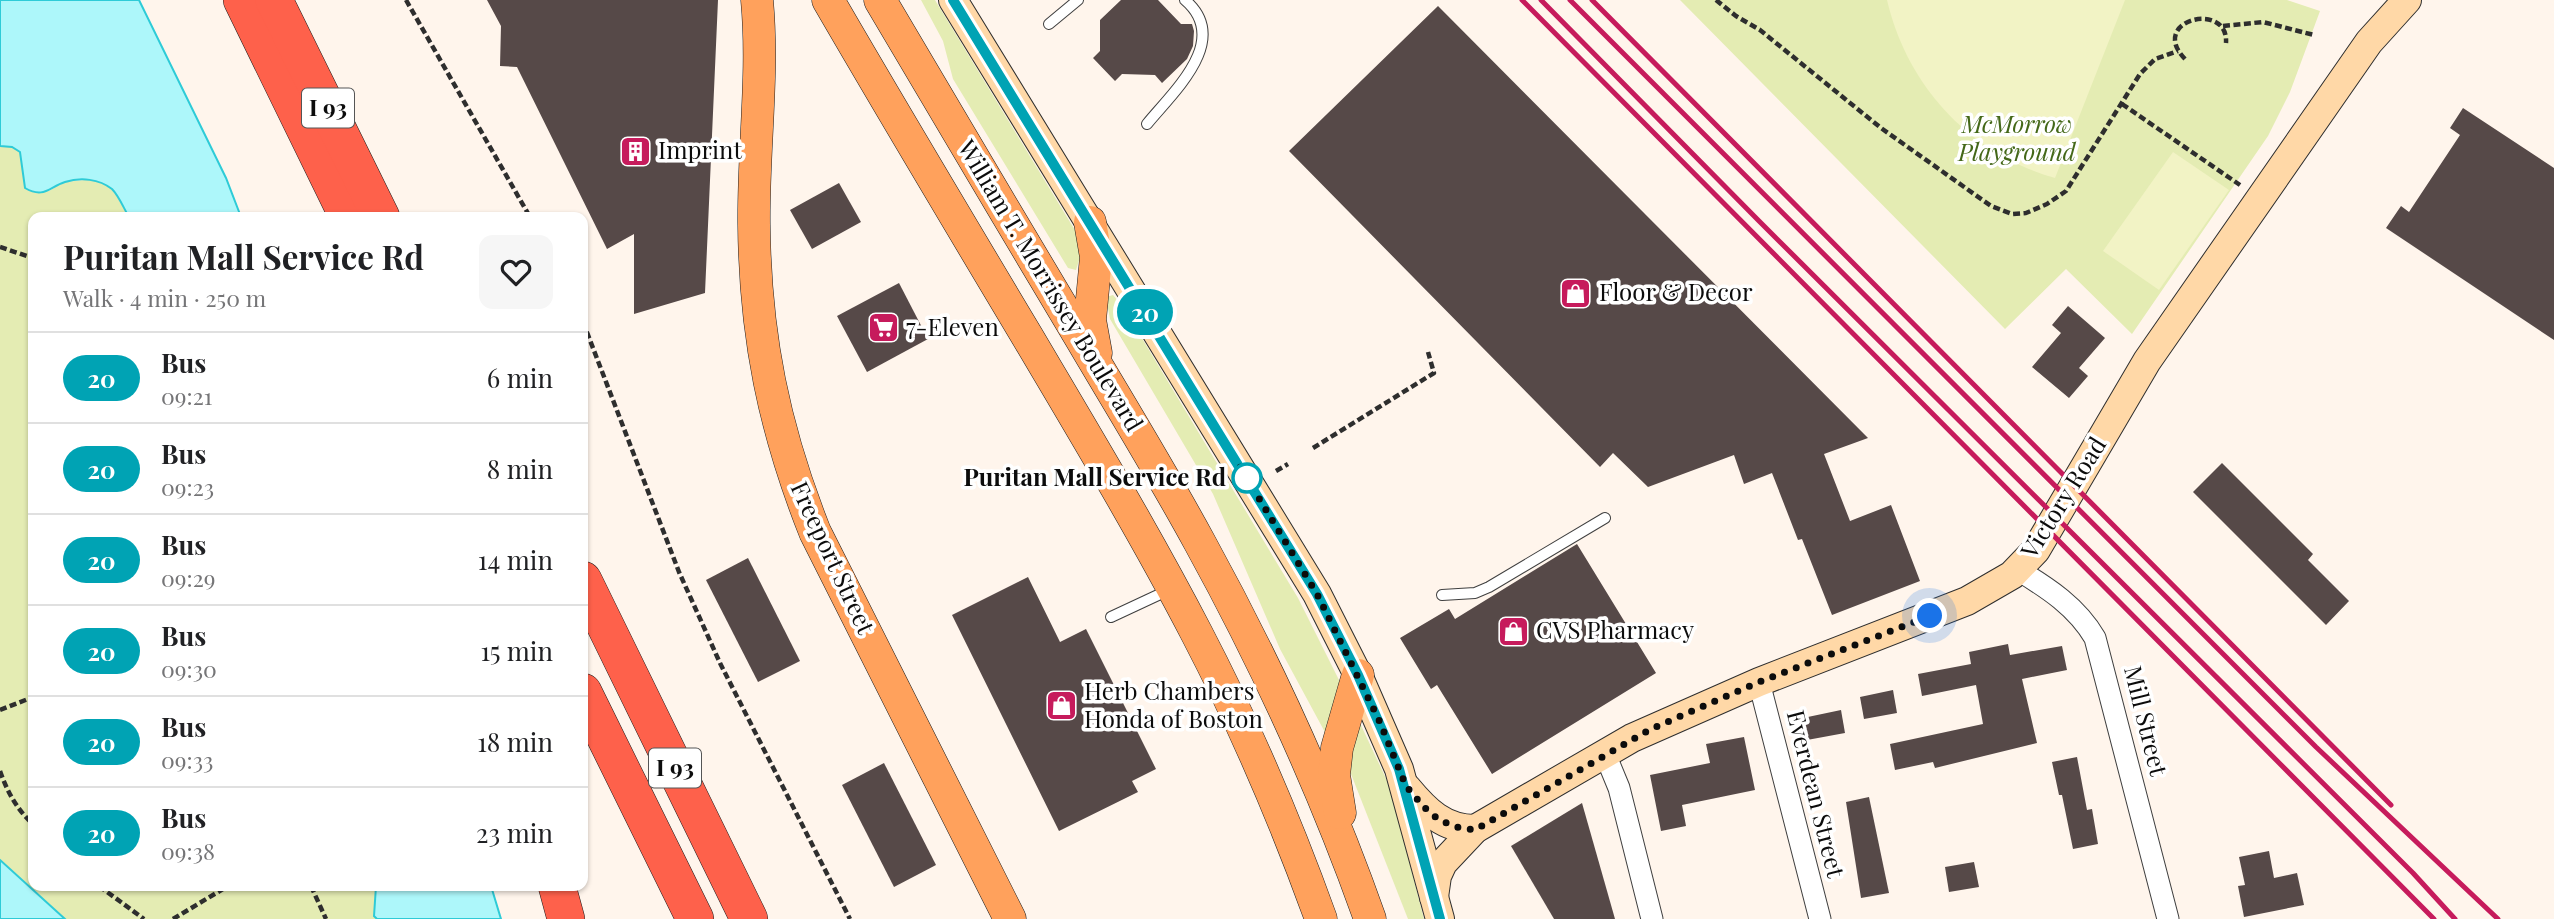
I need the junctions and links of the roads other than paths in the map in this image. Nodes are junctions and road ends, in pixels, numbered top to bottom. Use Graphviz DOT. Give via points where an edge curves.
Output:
graph roads {
  1 [pos="216,0"];
  2 [pos="242,0"];
  3 [pos="274,0"];
  4 [pos="298,0"];
  5 [pos="757,0"];
  6 [pos="828,0"];
  7 [pos="880,0"];
  8 [pos="894,0"];
  9 [pos="953,0"];
  10 [pos="1078,0"];
  11 [pos="1185,0"];
  12 [pos="2407,0"];
  13 [pos="1049,23"];
  14 [pos="918,64"];
  15 [pos="1147,124"];
  16 [pos="320,212"];
  17 [pos="346,212"];
  18 [pos="379,212"];
  19 [pos="403,212"];
  20 [pos="1090,222"];
  21 [pos="1107,383"];
  22 [pos="1605,517"];
  23 [pos="2018,570"];
  24 [pos="1173,588"];
  25 [pos="588,590"];
  26 [pos="1442,595"];
  27 [pos="1111,617"];
  28 [pos="588,638"];
  29 [pos="1358,675"];
  30 [pos="1759,682"];
  31 [pos="588,702"];
  32 [pos="1605,754"];
  33 [pos="588,757"];
  34 [pos="1406,786"];
  35 [pos="1475,830"];
  36 [pos="1357,882"];
  37 [pos="558,891"];
  38 [pos="1437,908"];
  39 [pos="566,919"];
  40 [pos="668,919"];
  41 [pos="695,919"];
  42 [pos="726,919"];
  43 [pos="749,919"];
  44 [pos="1010,919"];
  45 [pos="1321,919"];
  46 [pos="1370,919"];
  47 [pos="1652,919"];
  48 [pos="1820,919"];
  49 [pos="2168,919"];
  1 -- 16 [label="highway, I 93"];
  2 -- 17 [label="highway, I 93"];
  3 -- 18 [label="highway, I 93"];
  4 -- 19 [label="highway, I 93"];
  5 -- 44 [label="main road, Freeport Street" via="757,311 778,422 815,532"];
  6 -- 24 [label="main road, William T. Morrissey Boulevard"];
  7 -- 14 [label="main road, William T. Morrissey Boulevard"];
  8 -- 14 [label="main road"];
  9 -- 20 [label="main road"];
  10 -- 13 [label="lane"];
  11 -- 15 [label="lane" via="1202,24 1201,54"];
  12 -- 23 [label="main road, Victory Road" via="2369,42 2160,343 2042,541"];
  14 -- 21 [label="main road, William T. Morrissey Boulevard"];
  20 -- 21 [label="main road" via="1096,257 1090,320"];
  20 -- 29 [label="main road" via="1283,536"];
  21 -- 36 [label="main road, William T. Morrissey Boulevard" via="1244,626"];
  22 -- 26 [label="lane" via="1489,587 1475,593"];
  23 -- 30 [label="main road, Victory Road" via="1967,601"];
  23 -- 49 [label="street, Mill Street" via="2065,601 2095,638"];
  24 -- 27 [label="lane"];
  24 -- 45 [label="main road, William T. Morrissey Boulevard" via="1255,756"];
  25 -- 43 [label="highway, I 93"];
  28 -- 42 [label="highway, I 93"];
  29 -- 34 [label="main road"];
  29 -- 36 [label="main road" via="1340,735 1335,775"];
  30 -- 32 [label="main road, Victory Road"];
  30 -- 48 [label="street, Everdean Street"];
  31 -- 41 [label="highway, I 93"];
  32 -- 35 [label="main road, Victory Road"];
  32 -- 47 [label="street" via="1619,788"];
  33 -- 40 [label="highway"];
  34 -- 35 [label="main road" via="1439,820"];
  34 -- 38 [label="main road"];
  35 -- 38 [label="main road, Victory Road" via="1443,863 1435,884"];
  36 -- 46 [label="main road, William T. Morrissey Boulevard"];
  37 -- 39 [label="highway"];
}
